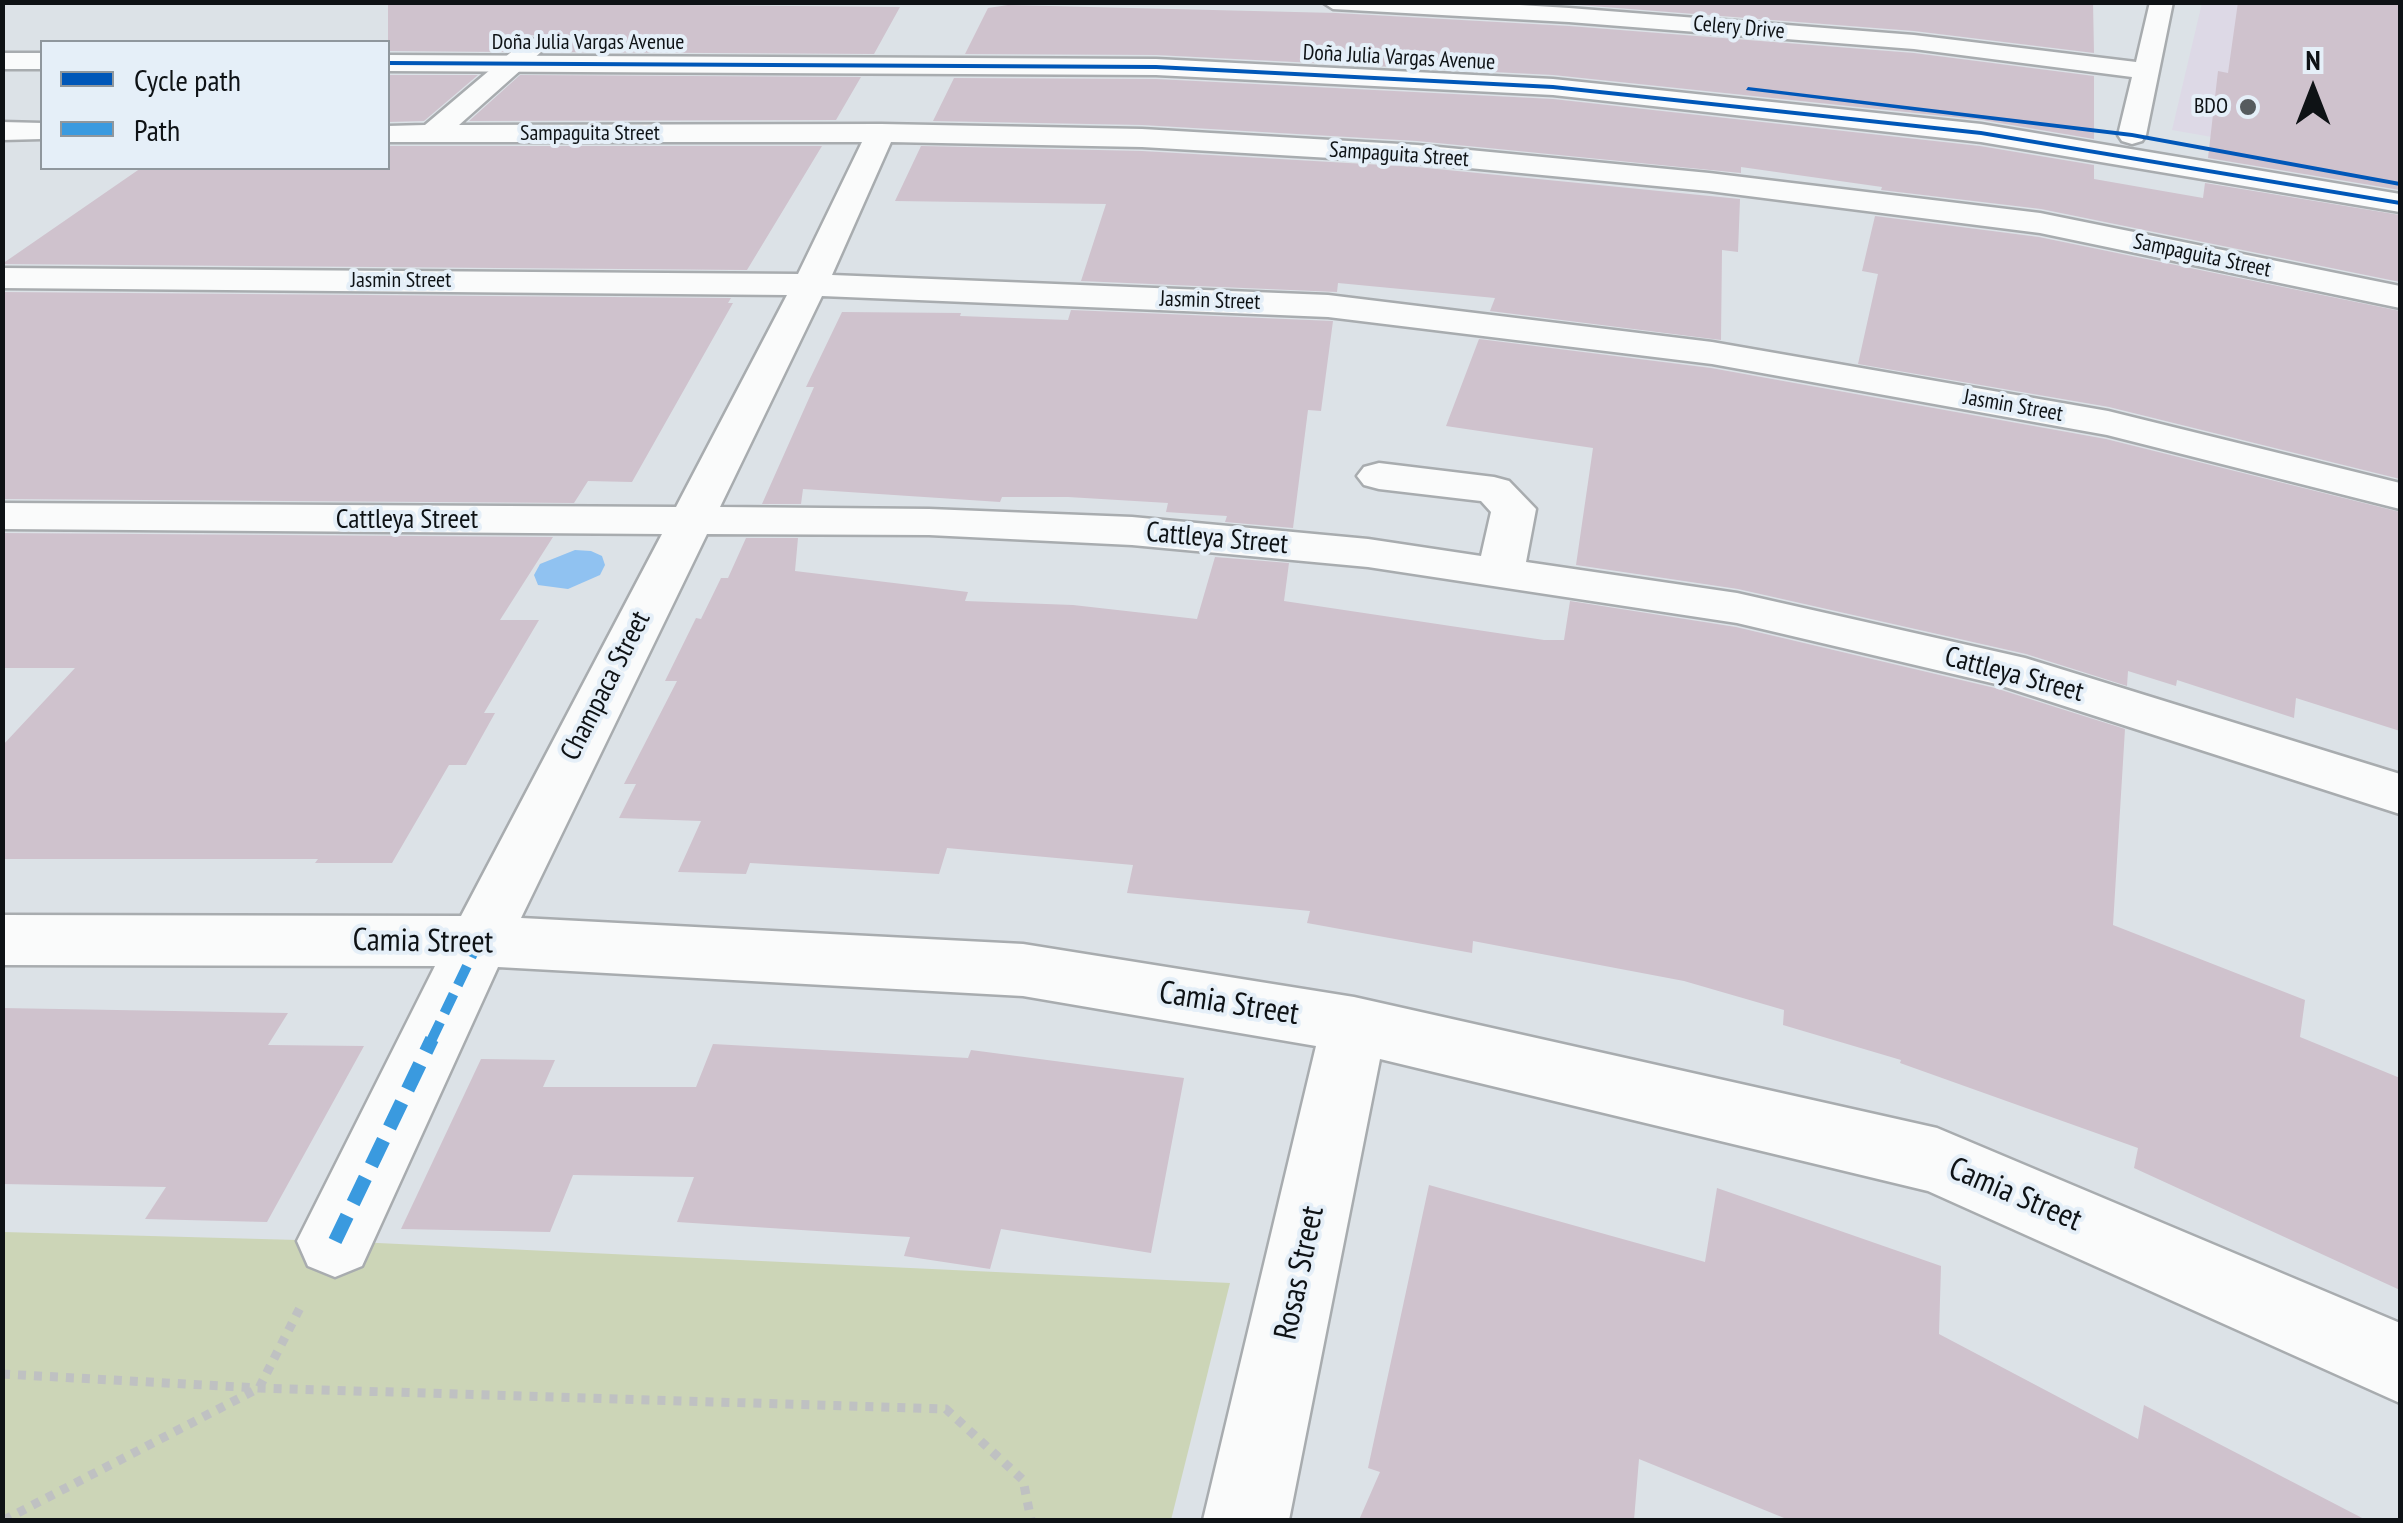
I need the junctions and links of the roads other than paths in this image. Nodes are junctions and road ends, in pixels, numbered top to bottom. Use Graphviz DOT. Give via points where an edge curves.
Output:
graph roads {
  1 [pos="1334,2"];
  2 [pos="2162,2"];
  3 [pos="1931,16"];
  4 [pos="1914,42"];
  5 [pos="2,46"];
  6 [pos="40,46"];
  7 [pos="390,47"];
  8 [pos="523,55"];
  9 [pos="2,61"];
  10 [pos="40,61"];
  11 [pos="390,63"];
  12 [pos="2144,71"];
  13 [pos="2,130"];
  14 [pos="40,131"];
  15 [pos="882,133"];
  16 [pos="390,134"];
  17 [pos="431,135"];
  18 [pos="2132,136"];
  19 [pos="2396,187"];
  20 [pos="2,278"];
  21 [pos="810,285"];
  22 [pos="2400,297"];
  23 [pos="1379,476"];
  24 [pos="2400,496"];
  25 [pos="2,516"];
  26 [pos="688,522"];
  27 [pos="1501,573"];
  28 [pos="2400,794"];
  29 [pos="2,940"];
  30 [pos="479,941"];
  31 [pos="1354,1025"];
  32 [pos="335,1241"];
  33 [pos="2400,1363"];
  34 [pos="1246,1520"];
  1 -- 4 [label="street, Celery Drive"];
  2 -- 12 [label="street"];
  3 -- 4 [label="street"];
  4 -- 12 [label="street, Celery Drive"];
  5 -- 6 [label="street"];
  7 -- 8 [label="street, Doña Julia Vargas Avenue"];
  8 -- 11 [label="street, Doña Julia Vargas Avenue"];
  8 -- 17 [label="street"];
  8 -- 18 [label="street, Doña Julia Vargas Avenue" via="938,48 1333,57 1816,95"];
  8 -- 19 [label="street, Doña Julia Vargas Avenue" via="1156,67 1554,88 1981,133"];
  9 -- 10 [label="street"];
  12 -- 18 [label="street"];
  13 -- 14 [label="street"];
  15 -- 17 [label="street, Sampaguita Street"];
  15 -- 21 [label="street, Champaca Street"];
  15 -- 22 [label="street, Sampaguita Street" via="1142,138 1709,182 2040,223"];
  16 -- 17 [label="street, Sampaguita Street"];
  18 -- 19 [label="street, Doña Julia Vargas Avenue"];
  20 -- 21 [label="street, Jasmin Street"];
  21 -- 24 [label="street, Jasmin Street" via="1328,306 1712,353 2108,423"];
  21 -- 26 [label="street, Champaca Street"];
  23 -- 27 [label="street" via="1494,490 1514,510"];
  25 -- 26 [label="street, Cattleya Street"];
  26 -- 27 [label="street, Cattleya Street" via="1132,531"];
  26 -- 30 [label="street, Champaca Street"];
  27 -- 28 [label="street, Cattleya Street" via="1737,608 2006,670"];
  29 -- 30 [label="street, Camia Street"];
  30 -- 31 [label="street, Camia Street" via="1024,970"];
  30 -- 32 [label="street, Champaca Street"];
  31 -- 33 [label="street, Camia Street" via="1937,1161"];
  31 -- 34 [label="street, Rosas Street"];
}
